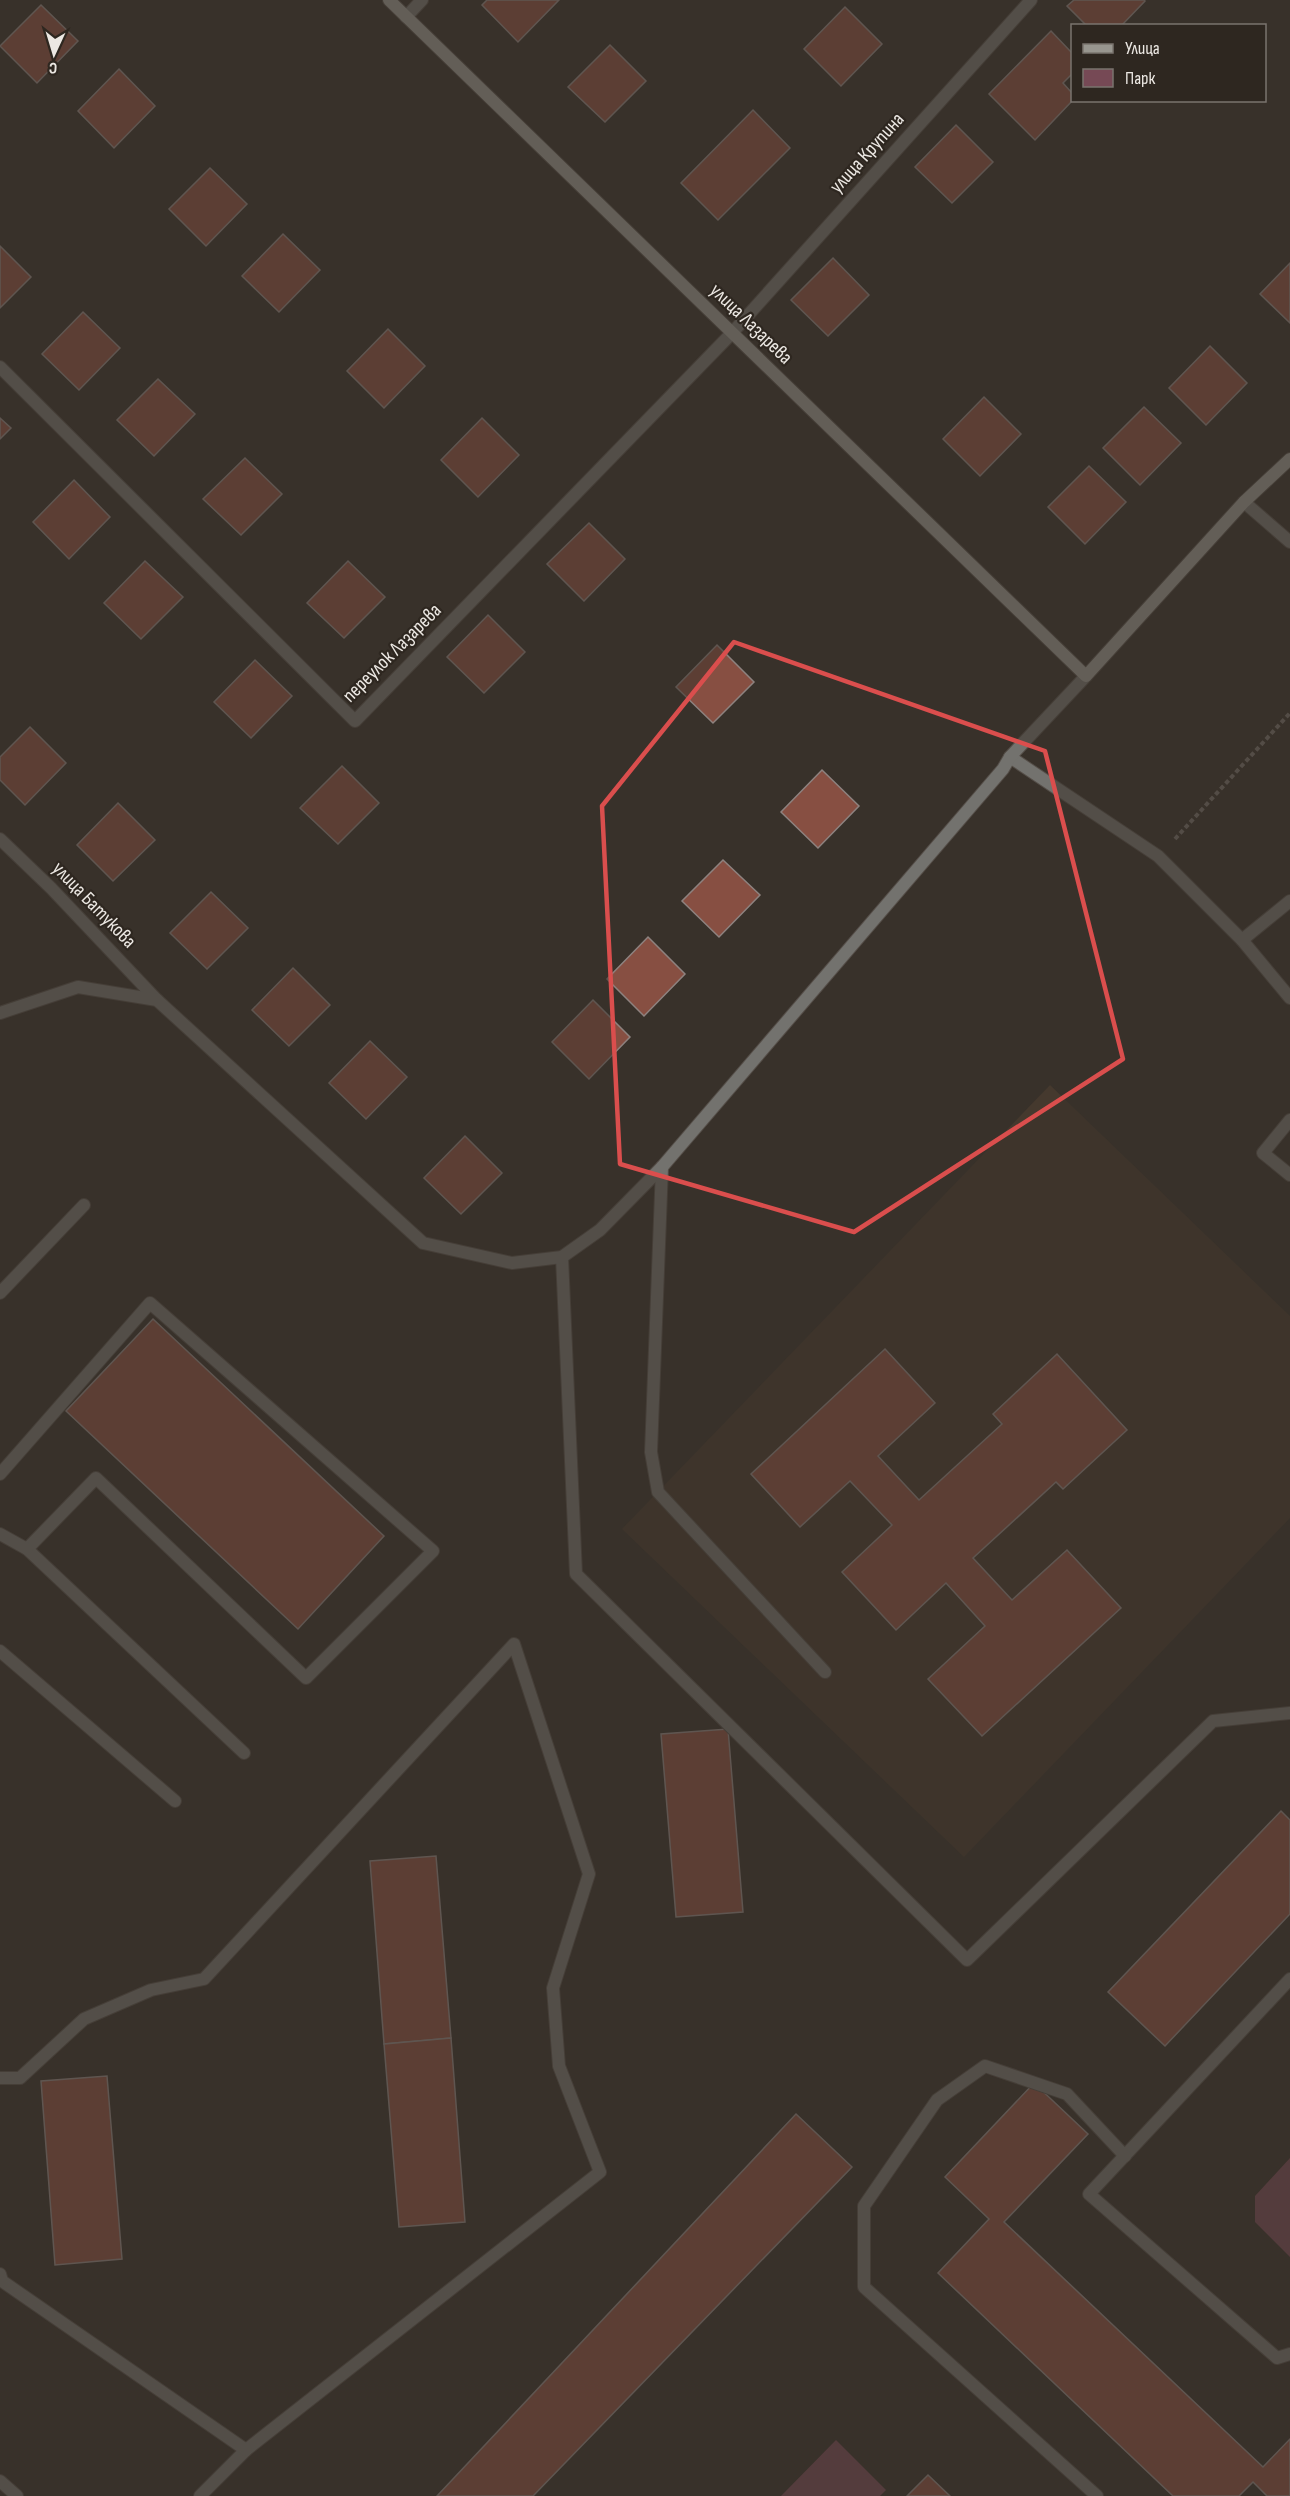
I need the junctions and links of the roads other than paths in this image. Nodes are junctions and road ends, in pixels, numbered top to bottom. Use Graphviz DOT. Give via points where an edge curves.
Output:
graph roads {
  1 [pos="389,0"];
  2 [pos="422,0"];
  3 [pos="1031,0"];
  4 [pos="406,17"];
  5 [pos="732,333"];
  6 [pos="0,367"];
  7 [pos="1290,459"];
  8 [pos="1244,502"];
  9 [pos="1290,542"];
  10 [pos="1086,676"];
  11 [pos="1010,757"];
  12 [pos="0,839"];
  13 [pos="1290,901"];
  14 [pos="1242,940"];
  15 [pos="1290,998"];
  16 [pos="157,1000"];
  17 [pos="0,1013"];
  18 [pos="1290,1120"];
  19 [pos="662,1167"];
  20 [pos="1290,1175"];
  21 [pos="84,1205"];
  22 [pos="562,1257"];
  23 [pos="0,1293"];
  24 [pos="0,1474"];
  25 [pos="0,1534"];
  26 [pos="27,1549"];
  27 [pos="0,1651"];
  28 [pos="825,1672"];
  29 [pos="1290,1713"];
  30 [pos="244,1752"];
  31 [pos="175,1801"];
  32 [pos="1290,1979"];
  33 [pos="0,2078"];
  34 [pos="1125,2156"];
  35 [pos="0,2274"];
  36 [pos="1290,2354"];
  37 [pos="246,2450"];
  38 [pos="0,2481"];
  39 [pos="17,2496"];
  40 [pos="200,2496"];
  41 [pos="1097,2496"];
  1 -- 4 [label="main road, улица Лазарева"];
  2 -- 4 [label="street"];
  3 -- 5 [label="street, улица Крупина"];
  4 -- 5 [label="main road, улица Лазарева"];
  5 -- 6 [label="street, переулок Лазарева" via="355,720"];
  5 -- 10 [label="main road, улица Лазарева"];
  7 -- 8 [label="main road"];
  8 -- 9 [label="street"];
  8 -- 10 [label="main road"];
  10 -- 11 [label="street"];
  11 -- 14 [label="street" via="1158,856"];
  11 -- 19 [label="street"];
  12 -- 16 [label="street, улица Батукова"];
  13 -- 14 [label="street"];
  14 -- 15 [label="street"];
  16 -- 17 [label="street" via="78,987"];
  16 -- 22 [label="street, улица Батукова" via="423,1243 512,1263"];
  18 -- 20 [label="street" via="1263,1153"];
  19 -- 22 [label="street" via="600,1230"];
  19 -- 28 [label="street" via="651,1452 658,1492"];
  21 -- 23 [label="street"];
  22 -- 29 [label="street" via="576,1574 967,1960 1213,1721"];
  24 -- 26 [label="street" via="150,1303 433,1551 306,1678 96,1478"];
  25 -- 26 [label="street"];
  26 -- 30 [label="street"];
  27 -- 31 [label="street"];
  32 -- 34 [label="street"];
  33 -- 37 [label="street" via="20,2078 84,2019 152,1990 204,1979 514,1644 589,1874 553,1988 559,2066 600,2172"];
  34 -- 36 [label="street" via="1089,2194 1277,2358"];
  34 -- 41 [label="street" via="1067,2094 985,2066 937,2100 864,2206 864,2287"];
  35 -- 37 [label="street" via="2,2281"];
  37 -- 40 [label="street"];
  38 -- 39 [label="street"];
}
